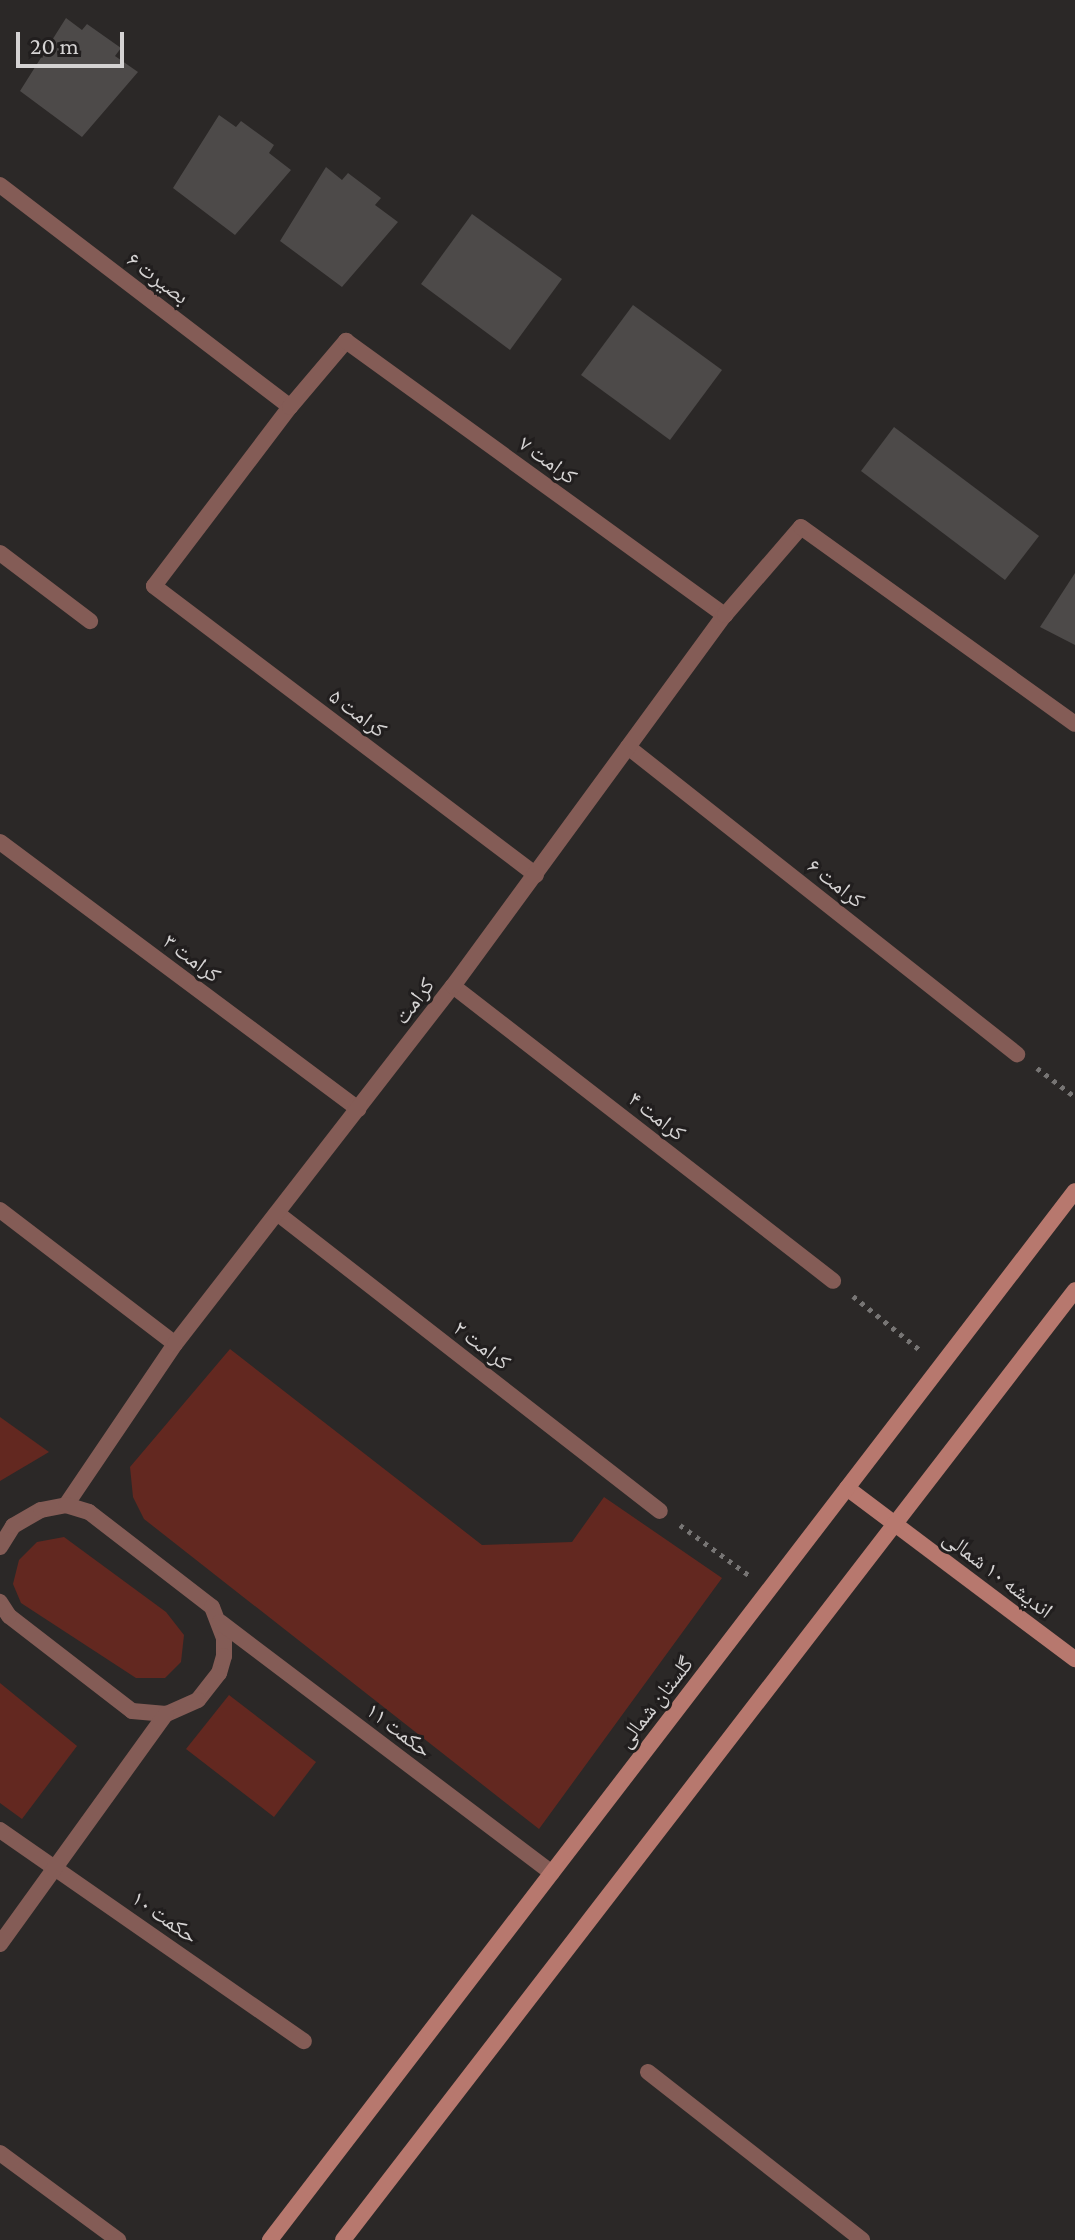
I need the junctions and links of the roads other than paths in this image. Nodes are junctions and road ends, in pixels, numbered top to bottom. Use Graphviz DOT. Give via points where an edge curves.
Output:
graph roads {
  1 [pos="0,185"];
  2 [pos="290,407"];
  3 [pos="0,553"];
  4 [pos="725,615"];
  5 [pos="90,621"];
  6 [pos="1075,724"];
  7 [pos="628,747"];
  8 [pos="0,842"];
  9 [pos="536,875"];
  10 [pos="453,986"];
  11 [pos="1017,1054"];
  12 [pos="358,1109"];
  13 [pos="1075,1191"];
  14 [pos="0,1210"];
  15 [pos="277,1213"];
  16 [pos="833,1281"];
  17 [pos="1075,1290"];
  18 [pos="175,1344"];
  19 [pos="847,1488"];
  20 [pos="66,1505"];
  21 [pos="660,1511"];
  22 [pos="895,1524"];
  23 [pos="0,1547"];
  24 [pos="0,1602"];
  25 [pos="220,1622"];
  26 [pos="1075,1659"];
  27 [pos="166,1714"];
  28 [pos="0,1830"];
  29 [pos="55,1867"];
  30 [pos="552,1873"];
  31 [pos="0,1944"];
  32 [pos="304,2041"];
  33 [pos="648,2072"];
  34 [pos="0,2153"];
  35 [pos="118,2240"];
  36 [pos="270,2240"];
  37 [pos="343,2240"];
  38 [pos="862,2240"];
  1 -- 2 [label="street, بصیرت ۶"];
  2 -- 4 [label="street, کرامت ۷" via="346,341"];
  2 -- 9 [label="street, کرامت ۵" via="154,586"];
  3 -- 5 [label="street"];
  4 -- 6 [label="street, کرامت" via="801,527"];
  4 -- 7 [label="street, کرامت"];
  7 -- 9 [label="street, کرامت"];
  7 -- 11 [label="street, کرامت ۶"];
  8 -- 12 [label="street, کرامت ۳"];
  9 -- 10 [label="street, کرامت"];
  10 -- 12 [label="street, کرامت"];
  10 -- 16 [label="street, کرامت ۴"];
  12 -- 15 [label="street, کرامت"];
  13 -- 19 [label="main road, گلستان شمالی"];
  14 -- 18 [label="street"];
  15 -- 18 [label="street, کرامت"];
  15 -- 21 [label="street, کرامت ۲"];
  17 -- 22 [label="main road"];
  18 -- 20 [label="street, کرامت"];
  19 -- 22 [label="main road, اندیشه ۱۰ شمالی"];
  19 -- 30 [label="main road, گلستان شمالی"];
  20 -- 23 [label="street" via="26,1516"];
  20 -- 25 [label="street, حکمت ۱۱" via="89,1512 212,1607"];
  22 -- 26 [label="main road, اندیشه ۱۰ شمالی"];
  22 -- 37 [label="main road"];
  24 -- 27 [label="street" via="9,1616 132,1711"];
  25 -- 27 [label="street" via="224,1639 219,1673 198,1700"];
  25 -- 30 [label="street, حکمت ۱۱"];
  27 -- 29 [label="street"];
  28 -- 29 [label="street, حکمت ۱۰"];
  29 -- 31 [label="street"];
  29 -- 32 [label="street, حکمت ۱۰"];
  30 -- 36 [label="main road, گلستان شمالی"];
  33 -- 38 [label="street"];
  34 -- 35 [label="street"];
}
